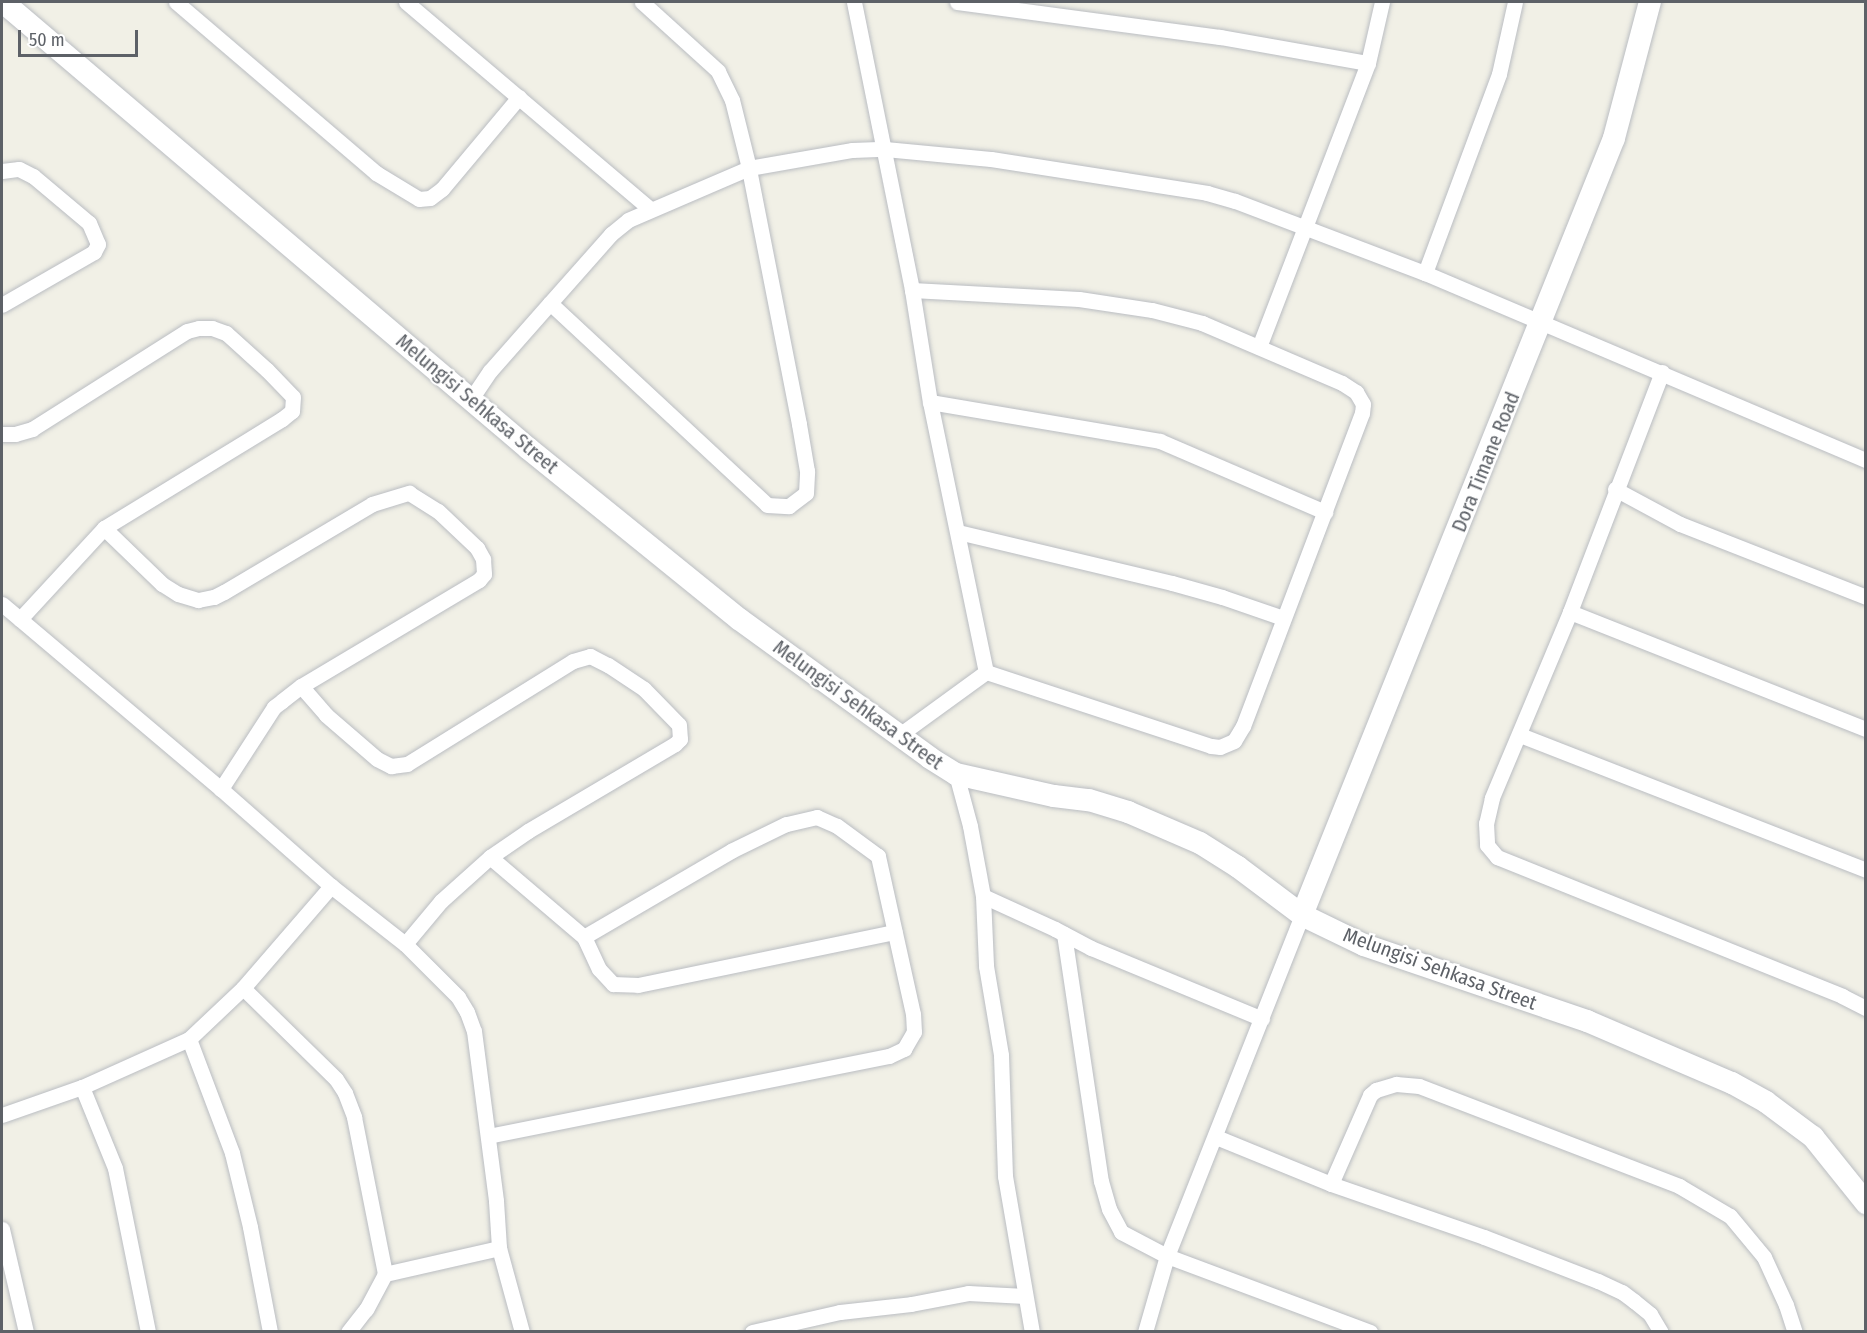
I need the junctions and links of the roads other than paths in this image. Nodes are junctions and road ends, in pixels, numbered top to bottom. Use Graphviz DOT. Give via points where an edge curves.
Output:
graph roads {
  1 [pos="3,2"];
  2 [pos="176,2"];
  3 [pos="406,2"];
  4 [pos="642,2"];
  5 [pos="854,2"];
  6 [pos="957,2"];
  7 [pos="1382,2"];
  8 [pos="1515,2"];
  9 [pos="1650,2"];
  10 [pos="1368,63"];
  11 [pos="519,97"];
  12 [pos="885,149"];
  13 [pos="749,168"];
  14 [pos="2,171"];
  15 [pos="650,208"];
  16 [pos="1306,226"];
  17 [pos="1425,273"];
  18 [pos="912,290"];
  19 [pos="550,303"];
  20 [pos="2,305"];
  21 [pos="1542,323"];
  22 [pos="1259,346"];
  23 [pos="1662,372"];
  24 [pos="471,399"];
  25 [pos="930,402"];
  26 [pos="2,434"];
  27 [pos="1866,460"];
  28 [pos="1615,489"];
  29 [pos="1325,512"];
  30 [pos="104,528"];
  31 [pos="958,532"];
  32 [pos="1866,597"];
  33 [pos="2,604"];
  34 [pos="1570,612"];
  35 [pos="1282,618"];
  36 [pos="20,619"];
  37 [pos="986,672"];
  38 [pos="301,686"];
  39 [pos="1866,729"];
  40 [pos="1520,735"];
  41 [pos="898,736"];
  42 [pos="956,774"];
  43 [pos="221,789"];
  44 [pos="490,857"];
  45 [pos="1866,870"];
  46 [pos="330,886"];
  47 [pos="983,896"];
  48 [pos="1302,915"];
  49 [pos="895,932"];
  50 [pos="1064,934"];
  51 [pos="584,936"];
  52 [pos="405,944"];
  53 [pos="243,988"];
  54 [pos="1866,1008"];
  55 [pos="1262,1019"];
  56 [pos="189,1039"];
  57 [pos="82,1087"];
  58 [pos="2,1115"];
  59 [pos="488,1137"];
  60 [pos="1216,1137"];
  61 [pos="1331,1184"];
  62 [pos="1866,1203"];
  63 [pos="2,1229"];
  64 [pos="499,1248"];
  65 [pos="1167,1256"];
  66 [pos="385,1274"];
  67 [pos="1026,1296"];
  68 [pos="26,1332"];
  69 [pos="148,1332"];
  70 [pos="270,1332"];
  71 [pos="348,1332"];
  72 [pos="522,1332"];
  73 [pos="752,1332"];
  74 [pos="1032,1332"];
  75 [pos="1145,1332"];
  76 [pos="1370,1332"];
  77 [pos="1661,1332"];
  78 [pos="1795,1332"];
  1 -- 24 [label="street, Melungisi Sehkasa Street"];
  2 -- 11 [label="street" via="376,173 419,199 430,198 442,189"];
  3 -- 11 [label="street"];
  4 -- 13 [label="street" via="718,71 732,100"];
  5 -- 12 [label="street"];
  6 -- 10 [label="street" via="1220,37"];
  7 -- 10 [label="street"];
  8 -- 17 [label="street" via="1499,74"];
  9 -- 21 [label="street, Dora Timane Road" via="1614,138"];
  10 -- 16 [label="street"];
  11 -- 15 [label="street"];
  12 -- 13 [label="street" via="852,150"];
  12 -- 16 [label="street" via="991,159 1207,193"];
  12 -- 18 [label="street"];
  13 -- 15 [label="street"];
  13 -- 19 [label="street" via="807,471 806,493 797,501 782,507 767,505"];
  14 -- 20 [label="street" via="19,169 33,176 89,223 98,244 94,252"];
  15 -- 19 [label="street" via="611,234"];
  16 -- 17 [label="street"];
  16 -- 22 [label="street"];
  17 -- 21 [label="street"];
  18 -- 22 [label="street" via="1079,299 1152,309 1202,323"];
  18 -- 25 [label="street"];
  19 -- 24 [label="street" via="490,371"];
  21 -- 23 [label="street"];
  21 -- 48 [label="street, Dora Timane Road"];
  22 -- 29 [label="street" via="1342,383 1356,392 1363,404"];
  23 -- 27 [label="street"];
  23 -- 28 [label="street"];
  24 -- 41 [label="street, Melungisi Sehkasa Street" via="739,619"];
  25 -- 29 [label="street" via="1160,441"];
  25 -- 31 [label="street"];
  26 -- 30 [label="street" via="32,429 187,331 199,328 226,333 293,397 292,411 282,419"];
  28 -- 32 [label="street" via="1680,524"];
  28 -- 34 [label="street"];
  29 -- 35 [label="street"];
  30 -- 36 [label="street"];
  30 -- 38 [label="street" via="162,584 198,600 214,597 372,504 396,496 409,494 423,500 477,548 484,567 479,580"];
  31 -- 35 [label="street" via="1172,583"];
  31 -- 37 [label="street"];
  33 -- 36 [label="street"];
  34 -- 39 [label="street"];
  34 -- 40 [label="street"];
  35 -- 37 [label="street" via="1243,726 1234,741 1220,747"];
  36 -- 43 [label="street"];
  37 -- 41 [label="street"];
  38 -- 43 [label="street" via="274,707"];
  38 -- 44 [label="street" via="326,715 377,759 400,766 573,661 590,656 644,689 675,718 681,732 675,744"];
  40 -- 45 [label="street"];
  40 -- 54 [label="street" via="1492,798 1486,823 1488,845 1497,857"];
  41 -- 42 [label="street, Melungisi Sehkasa Street"];
  42 -- 47 [label="street"];
  42 -- 48 [label="street, Melungisi Sehkasa Street" via="1089,800 1128,812 1200,843"];
  43 -- 46 [label="street"];
  44 -- 51 [label="street"];
  44 -- 52 [label="street" via="441,901"];
  46 -- 52 [label="street"];
  46 -- 53 [label="street"];
  47 -- 50 [label="street"];
  47 -- 67 [label="street" via="986,966 1001,1055 1005,1176"];
  48 -- 55 [label="street"];
  48 -- 62 [label="street, Melungisi Sehkasa Street" via="1364,945 1587,1021 1731,1083 1766,1102 1813,1137"];
  49 -- 51 [label="street" via="623,986 604,978"];
  49 -- 51 [label="street" via="878,856 837,826 808,817 731,851"];
  49 -- 59 [label="street" via="914,1032 898,1052"];
  50 -- 55 [label="street"];
  50 -- 65 [label="street" via="1101,1181 1109,1209 1121,1232"];
  52 -- 59 [label="street" via="459,997 468,1012"];
  53 -- 56 [label="street"];
  53 -- 66 [label="street" via="318,1059 345,1093 354,1118"];
  55 -- 60 [label="street"];
  56 -- 57 [label="street"];
  56 -- 70 [label="street" via="231,1153"];
  57 -- 58 [label="street"];
  57 -- 69 [label="street" via="115,1168"];
  59 -- 64 [label="street"];
  60 -- 61 [label="street"];
  60 -- 65 [label="street"];
  61 -- 77 [label="street" via="1484,1237 1622,1292 1650,1314"];
  61 -- 78 [label="street" via="1370,1095 1396,1084 1419,1086 1670,1182 1730,1216 1764,1257"];
  63 -- 68 [label="street"];
  64 -- 66 [label="street"];
  64 -- 72 [label="street"];
  65 -- 75 [label="street"];
  65 -- 76 [label="street"];
  66 -- 71 [label="street"];
  67 -- 73 [label="street" via="968,1293 840,1312"];
  67 -- 74 [label="street"];
}
